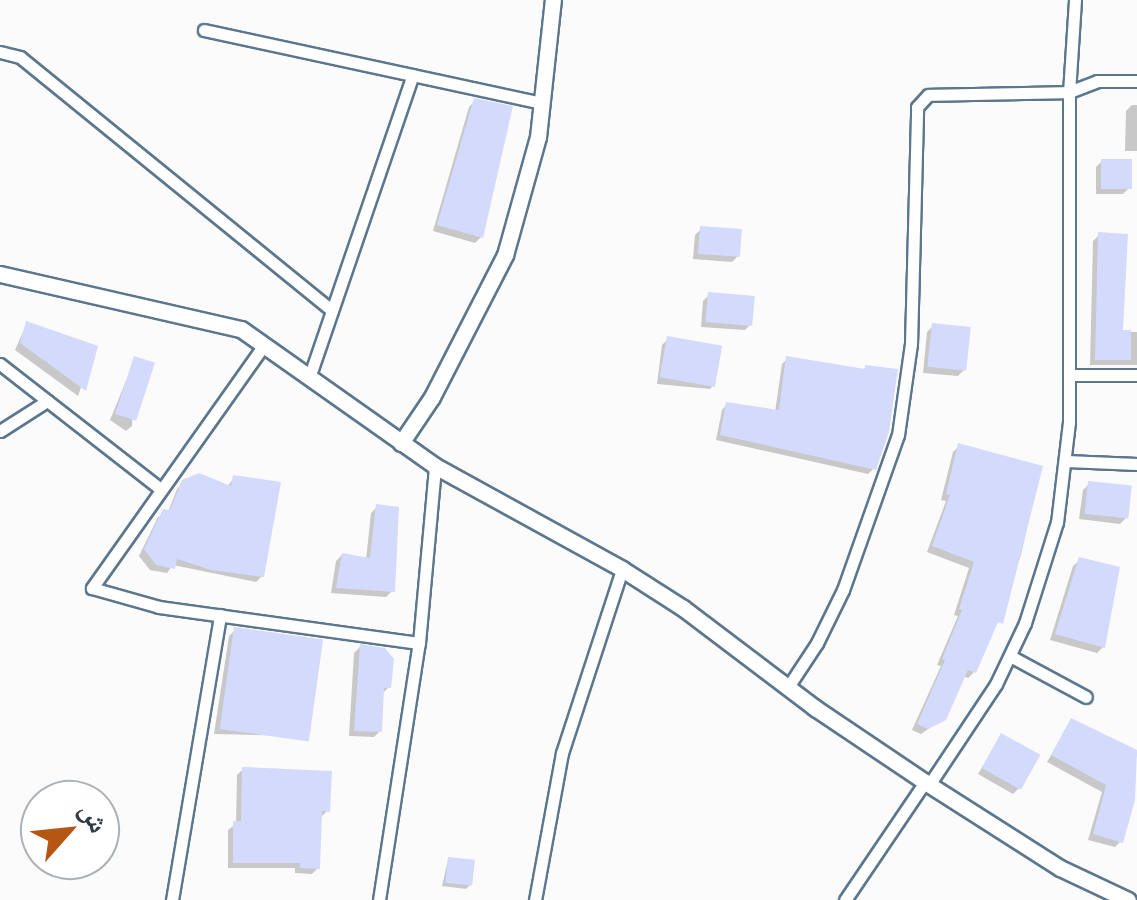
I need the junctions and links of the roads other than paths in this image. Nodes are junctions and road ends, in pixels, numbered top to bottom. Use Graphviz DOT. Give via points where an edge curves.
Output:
graph roads {
  1 [pos="553,0"];
  2 [pos="1074,0"];
  3 [pos="204,30"];
  4 [pos="0,52"];
  5 [pos="413,75"];
  6 [pos="1137,80"];
  7 [pos="1069,92"];
  8 [pos="538,102"];
  9 [pos="0,274"];
  10 [pos="332,311"];
  11 [pos="264,345"];
  12 [pos="0,364"];
  13 [pos="1069,375"];
  14 [pos="1137,375"];
  15 [pos="310,378"];
  16 [pos="47,401"];
  17 [pos="0,431"];
  18 [pos="401,443"];
  19 [pos="1066,461"];
  20 [pos="1137,464"];
  21 [pos="435,466"];
  22 [pos="159,488"];
  23 [pos="622,569"];
  24 [pos="220,615"];
  25 [pos="419,643"];
  26 [pos="1010,656"];
  27 [pos="788,688"];
  28 [pos="1086,697"];
  29 [pos="927,784"];
  30 [pos="172,900"];
  31 [pos="379,900"];
  32 [pos="534,900"];
  33 [pos="846,900"];
  34 [pos="1128,900"];
  1 -- 8 [label="street"];
  2 -- 7 [label="street"];
  3 -- 5 [label="street"];
  4 -- 10 [label="street" via="20,57"];
  5 -- 8 [label="street"];
  5 -- 10 [label="street"];
  6 -- 7 [label="street"];
  7 -- 13 [label="street"];
  7 -- 27 [label="street" via="928,94 917,107 911,344 898,436 842,590"];
  8 -- 18 [label="street" via="538,137 505,255"];
  9 -- 11 [label="street" via="241,329"];
  10 -- 15 [label="street"];
  11 -- 15 [label="street"];
  11 -- 22 [label="street"];
  12 -- 16 [label="street"];
  13 -- 14 [label="street"];
  13 -- 19 [label="street"];
  15 -- 18 [label="street"];
  16 -- 17 [label="street"];
  16 -- 22 [label="street"];
  18 -- 21 [label="street"];
  19 -- 20 [label="street"];
  19 -- 26 [label="street" via="1044,572"];
  21 -- 23 [label="street"];
  21 -- 25 [label="street"];
  22 -- 24 [label="street" via="92,588"];
  23 -- 27 [label="street"];
  23 -- 32 [label="street" via="562,753"];
  24 -- 25 [label="street"];
  24 -- 30 [label="street"];
  25 -- 31 [label="street"];
  26 -- 28 [label="street"];
  26 -- 29 [label="street"];
  27 -- 29 [label="street"];
  29 -- 33 [label="street"];
  29 -- 34 [label="street" via="1060,868"];
}
